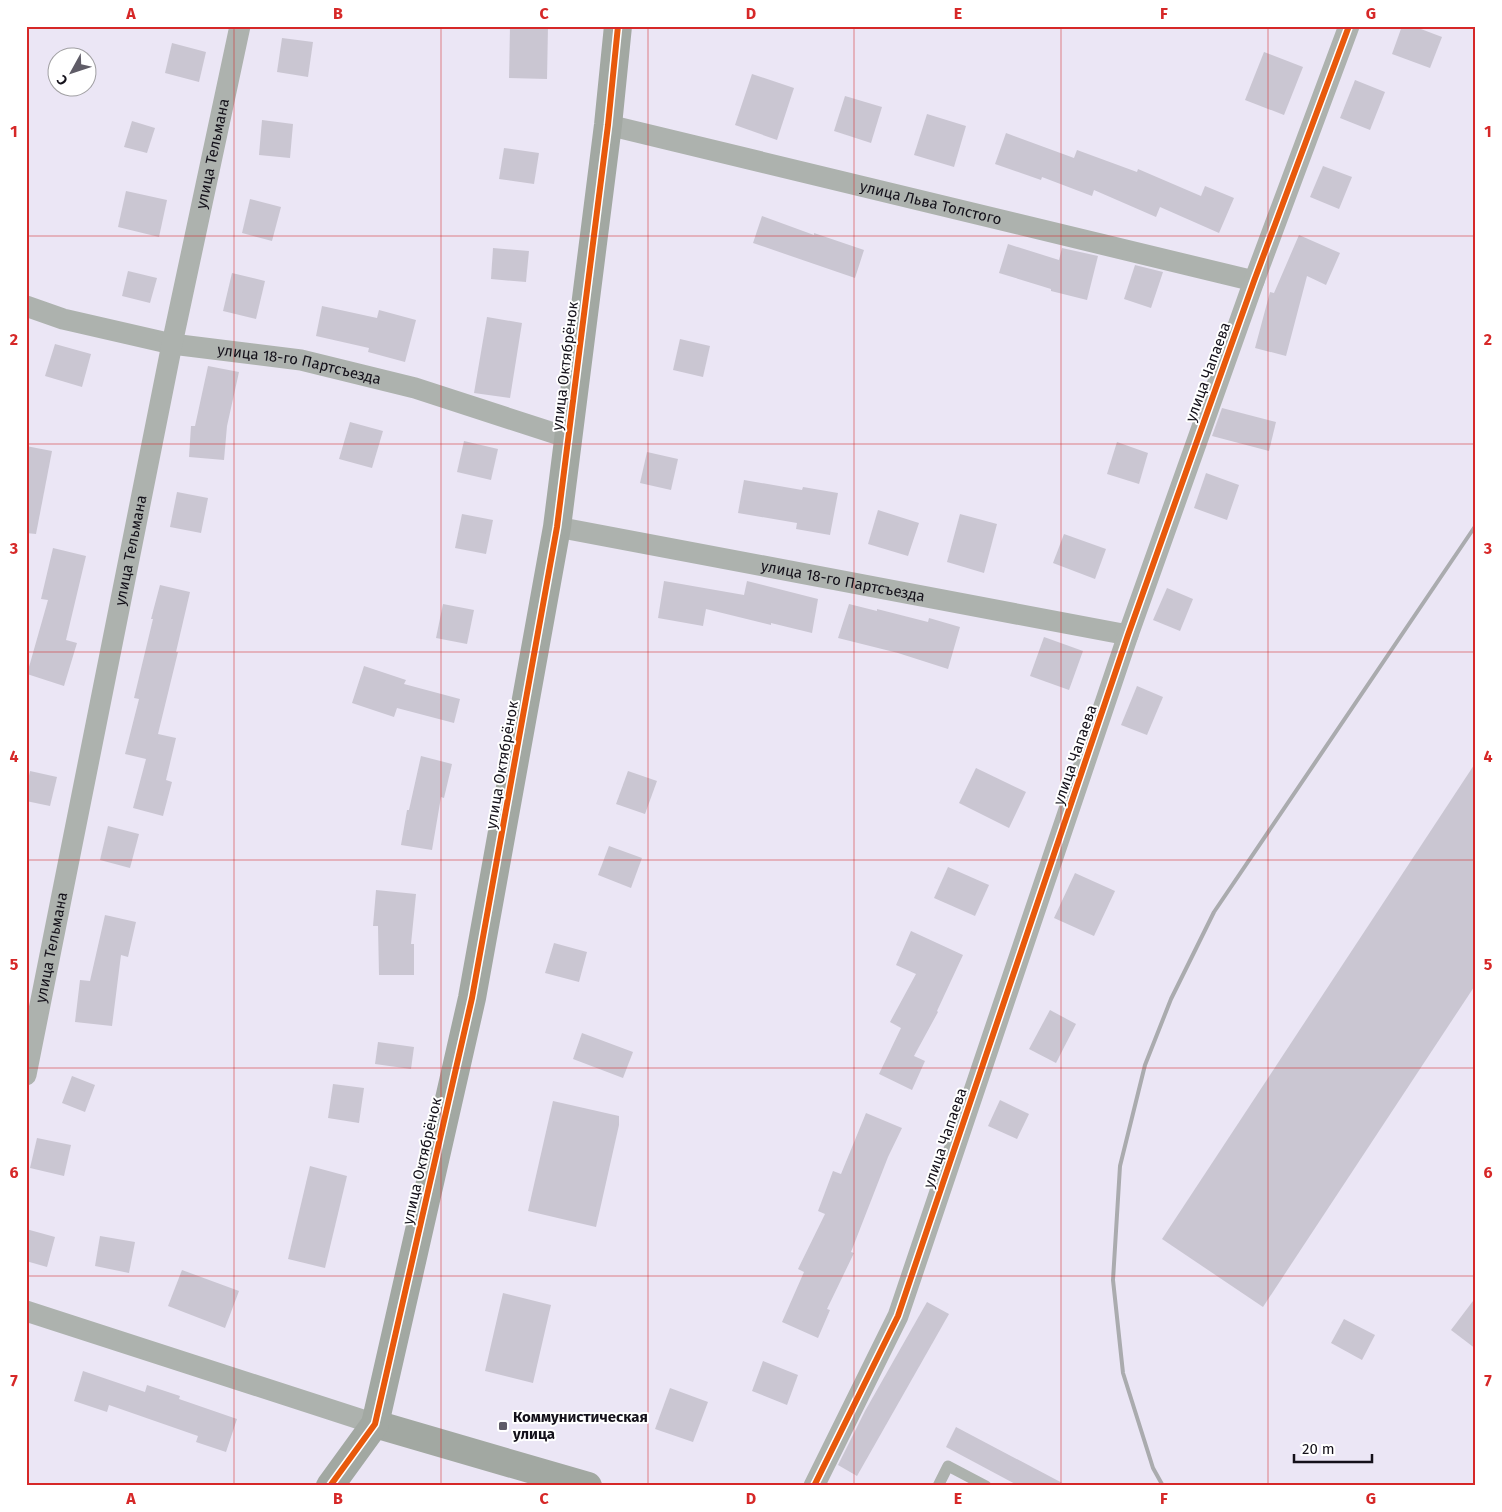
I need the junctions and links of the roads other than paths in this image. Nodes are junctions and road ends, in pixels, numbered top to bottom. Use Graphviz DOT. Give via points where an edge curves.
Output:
graph roads {
  1 [pos="240,26"];
  2 [pos="618,26"];
  3 [pos="1349,26"];
  4 [pos="608,125"];
  5 [pos="1254,281"];
  6 [pos="26,306"];
  7 [pos="172,344"];
  8 [pos="569,438"];
  9 [pos="557,527"];
  10 [pos="1128,635"];
  11 [pos="26,1076"];
  12 [pos="26,1311"];
  13 [pos="375,1424"];
  14 [pos="330,1486"];
  15 [pos="588,1486"];
  16 [pos="814,1486"];
  17 [pos="938,1486"];
  18 [pos="986,1486"];
  1 -- 7 [label="street, улица Тельмана"];
  2 -- 4 [label="street, улица Октябрёнок"];
  3 -- 5 [label="street, улица Чапаева"];
  4 -- 5 [label="street, улица Льва Толстого"];
  4 -- 8 [label="street, улица Октябрёнок"];
  5 -- 10 [label="street, улица Чапаева"];
  6 -- 7 [label="street, улица 18-го Партсъезда"];
  7 -- 8 [label="street, улица 18-го Партсъезда" via="301,360 415,388"];
  7 -- 11 [label="street, улица Тельмана"];
  8 -- 9 [label="street, улица Октябрёнок"];
  9 -- 10 [label="street, улица 18-го Партсъезда"];
  9 -- 13 [label="street, улица Октябрёнок" via="472,998"];
  10 -- 16 [label="street, улица Чапаева" via="898,1316"];
  12 -- 13 [label="street"];
  13 -- 14 [label="street, улица Октябрёнок"];
  13 -- 15 [label="street"];
  17 -- 18 [label="lane" via="948,1466"];
}
